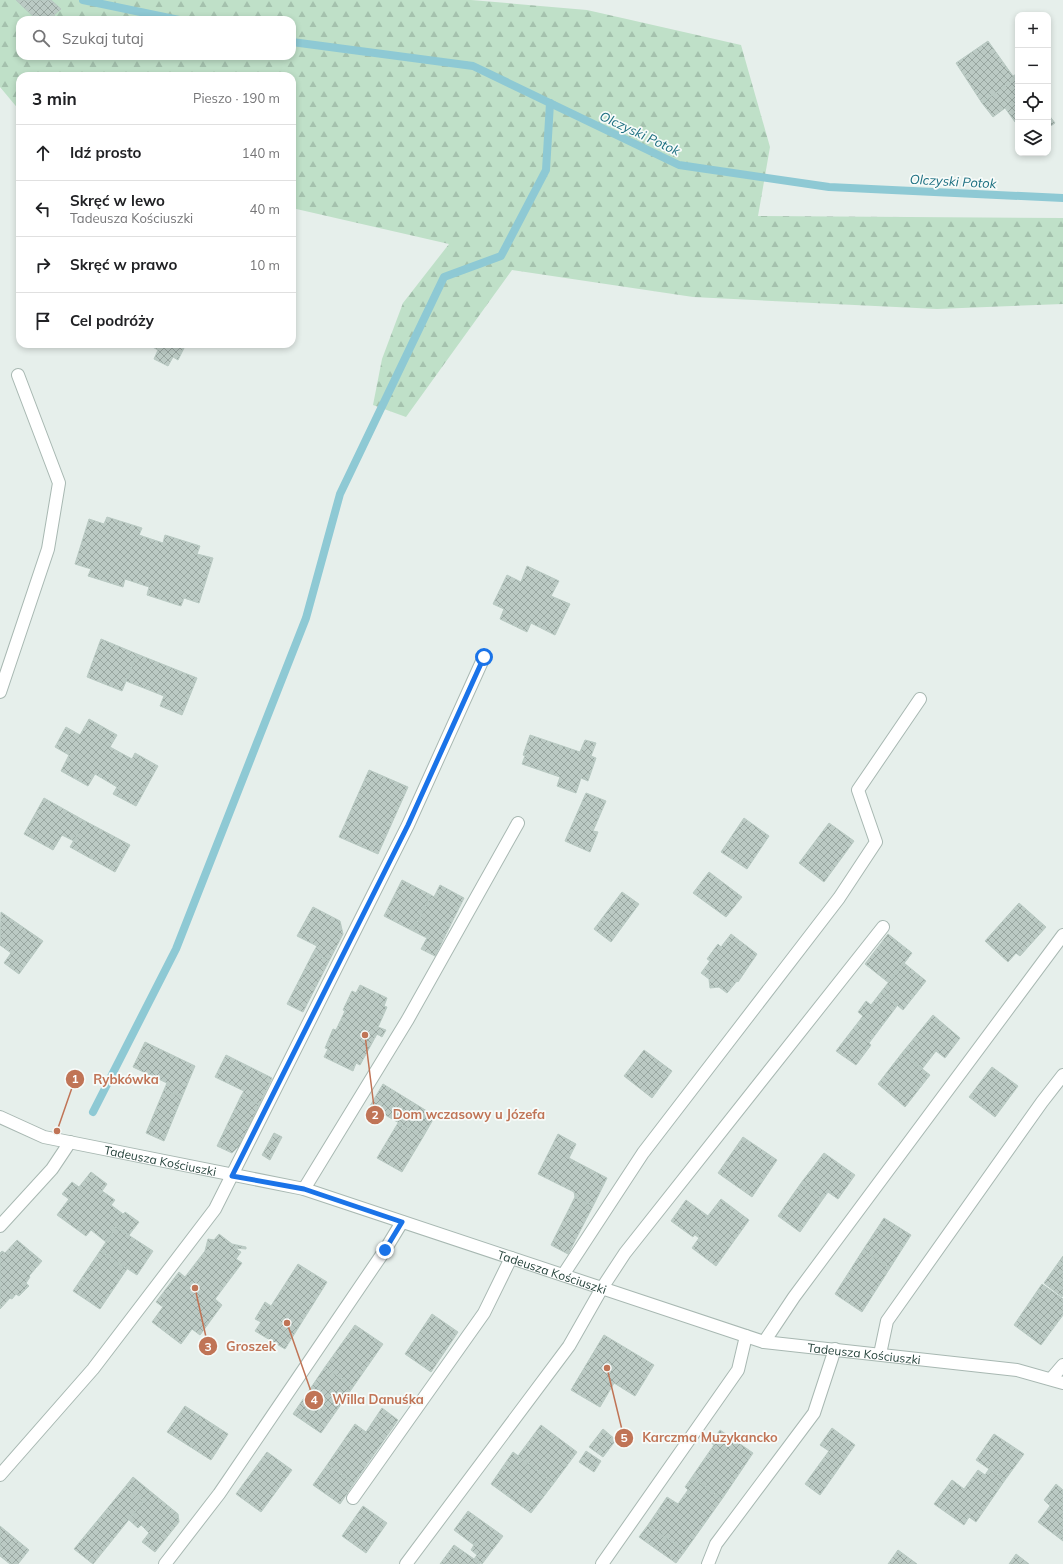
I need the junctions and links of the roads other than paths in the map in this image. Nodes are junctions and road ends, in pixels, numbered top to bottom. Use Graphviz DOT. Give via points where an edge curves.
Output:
graph roads {
  1 [pos="18,375"];
  2 [pos="484,657"];
  3 [pos="0,692"];
  4 [pos="920,699"];
  5 [pos="518,823"];
  6 [pos="883,927"];
  7 [pos="1063,935"];
  8 [pos="1063,1075"];
  9 [pos="0,1117"];
  10 [pos="70,1142"];
  11 [pos="232,1176"];
  12 [pos="304,1189"];
  13 [pos="402,1222"];
  14 [pos="0,1226"];
  15 [pos="511,1258"];
  16 [pos="563,1275"];
  17 [pos="602,1288"];
  18 [pos="746,1336"];
  19 [pos="764,1342"];
  20 [pos="835,1349"];
  21 [pos="880,1354"];
  22 [pos="1063,1365"];
  23 [pos="1051,1379"];
  24 [pos="1063,1383"];
  25 [pos="0,1474"];
  26 [pos="353,1498"];
  27 [pos="164,1564"];
  28 [pos="406,1564"];
  29 [pos="602,1564"];
  30 [pos="708,1564"];
  1 -- 3 [label="street" via="59,483 48,549"];
  2 -- 11 [label="street" via="408,825"];
  4 -- 16 [label="street" via="858,790 876,842 839,898 643,1153"];
  5 -- 12 [label="street" via="408,1019"];
  6 -- 17 [label="street" via="625,1253"];
  7 -- 19 [label="street" via="794,1297"];
  8 -- 21 [label="street" via="887,1321"];
  9 -- 10 [label="street, Tadeusza Kościuszki" via="44,1137"];
  10 -- 11 [label="street, Tadeusza Kościuszki"];
  10 -- 14 [label="street" via="52,1169"];
  11 -- 12 [label="street, Tadeusza Kościuszki"];
  11 -- 25 [label="street" via="215,1209 93,1369"];
  12 -- 13 [label="street, Tadeusza Kościuszki"];
  13 -- 15 [label="street, Tadeusza Kościuszki"];
  13 -- 27 [label="street" via="219,1494"];
  15 -- 16 [label="street, Tadeusza Kościuszki"];
  15 -- 26 [label="street" via="484,1313"];
  16 -- 17 [label="street, Tadeusza Kościuszki"];
  17 -- 18 [label="street, Tadeusza Kościuszki"];
  17 -- 28 [label="street" via="568,1346"];
  18 -- 19 [label="street, Tadeusza Kościuszki"];
  18 -- 29 [label="street" via="738,1370"];
  19 -- 20 [label="street, Tadeusza Kościuszki"];
  20 -- 21 [label="street, Tadeusza Kościuszki"];
  20 -- 30 [label="street" via="814,1413 716,1544"];
  21 -- 23 [label="street, Tadeusza Kościuszki" via="1017,1370"];
  22 -- 23 [label="street"];
  23 -- 24 [label="street, Tadeusza Kościuszki"];
}
